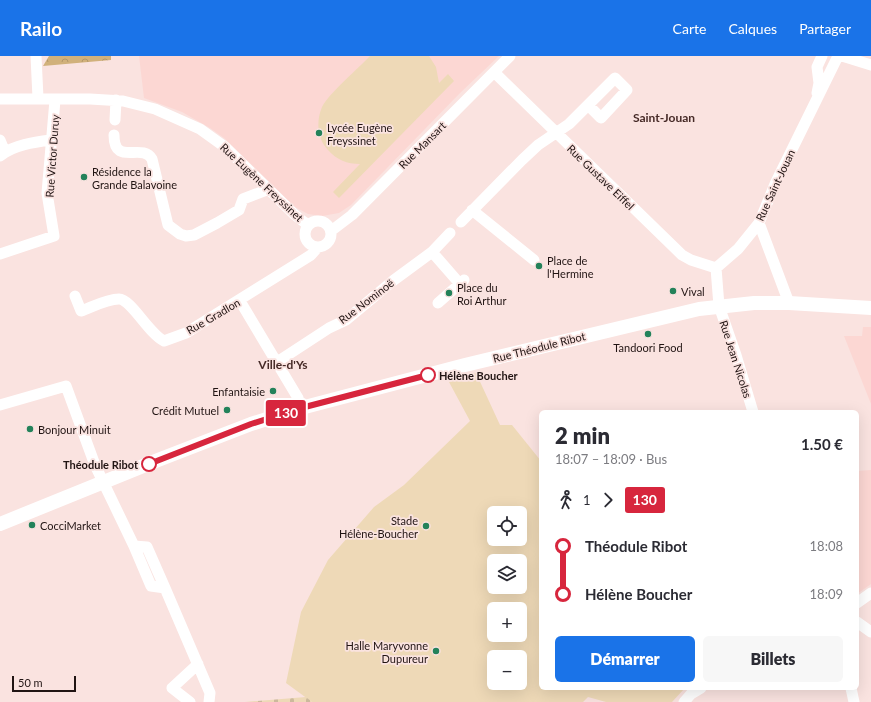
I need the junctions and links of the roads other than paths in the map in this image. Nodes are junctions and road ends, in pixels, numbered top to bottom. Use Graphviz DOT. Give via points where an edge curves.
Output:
graph roads {
  1 [pos="36,56"];
  2 [pos="510,56"];
  3 [pos="822,56"];
  4 [pos="838,56"];
  5 [pos="842,56"];
  6 [pos="871,65"];
  7 [pos="494,72"];
  8 [pos="38,98"];
  9 [pos="0,99"];
  10 [pos="55,100"];
  11 [pos="116,100"];
  12 [pos="816,101"];
  13 [pos="588,105"];
  14 [pos="115,120"];
  15 [pos="557,133"];
  16 [pos="114,135"];
  17 [pos="0,140"];
  18 [pos="51,140"];
  19 [pos="2,154"];
  20 [pos="269,189"];
  21 [pos="472,210"];
  22 [pos="461,222"];
  23 [pos="759,223"];
  24 [pos="310,224"];
  25 [pos="330,231"];
  26 [pos="450,233"];
  27 [pos="318,247"];
  28 [pos="432,252"];
  29 [pos="0,254"];
  30 [pos="534,260"];
  31 [pos="716,268"];
  32 [pos="75,296"];
  33 [pos="240,301"];
  34 [pos="438,303"];
  35 [pos="789,303"];
  36 [pos="719,306"];
  37 [pos="871,308"];
  38 [pos="276,362"];
  39 [pos="0,405"];
  40 [pos="301,408"];
  41 [pos="752,410"];
  42 [pos="104,482"];
  43 [pos="0,524"];
  44 [pos="871,593"];
  45 [pos="859,602"];
  46 [pos="859,623"];
  47 [pos="871,632"];
  48 [pos="198,664"];
  49 [pos="698,690"];
  50 [pos="851,690"];
  51 [pos="190,702"];
  52 [pos="209,702"];
  53 [pos="684,702"];
  54 [pos="854,702"];
  1 -- 8 [label="street"];
  2 -- 7 [label="street, Rue Mansart"];
  3 -- 12 [label="street, Rue Saint-Jouan" via="817,67 819,83"];
  4 -- 12 [label="street, Rue Saint-Jouan"];
  5 -- 6 [label="street"];
  7 -- 15 [label="street, Rue Gustave Eiffel"];
  7 -- 25 [label="street, Rue Mansart" via="352,216"];
  8 -- 9 [label="street, Rue Eugène Freyssinet"];
  8 -- 10 [label="street, Rue Eugène Freyssinet"];
  10 -- 11 [label="street, Rue Eugène Freyssinet"];
  10 -- 18 [label="street, Rue Victor Duruy"];
  11 -- 14 [label="street"];
  11 -- 20 [label="street, Rue Eugène Freyssinet" via="155,109 200,129 225,147"];
  12 -- 23 [label="street, Rue Saint-Jouan" via="775,184"];
  13 -- 15 [label="street" via="570,124"];
  15 -- 21 [label="street" via="538,145"];
  15 -- 31 [label="street, Rue Gustave Eiffel" via="682,255"];
  16 -- 20 [label="street" via="119,151 147,153 152,159 168,225 180,234 194,235 217,224 238,210 243,199"];
  17 -- 19 [label="street"];
  18 -- 19 [label="street" via="34,142"];
  18 -- 29 [label="street, Rue Victor Duruy" via="47,193 54,236"];
  20 -- 24 [label="street, Rue Eugène Freyssinet" via="295,215"];
  21 -- 22 [label="street"];
  21 -- 30 [label="street"];
  23 -- 31 [label="street, Rue Saint-Jouan" via="738,249"];
  23 -- 35 [label="street"];
  24 -- 25 [label="street" via="322,222"];
  24 -- 27 [label="street" via="306,231 307,240 311,245"];
  25 -- 27 [label="street" via="329,240"];
  26 -- 28 [label="street, Rue Nominoë"];
  27 -- 33 [label="street, Rue Gradlon" via="311,256"];
  28 -- 34 [label="street" via="462,282"];
  28 -- 38 [label="street, Rue Nominoë" via="346,320 328,328"];
  31 -- 36 [label="street"];
  32 -- 33 [label="street, Rue Gradlon" via="80,311 112,300 126,301 157,338 164,341 186,333"];
  33 -- 38 [label="street"];
  35 -- 36 [label="main road, Rue Théodule Ribot"];
  35 -- 37 [label="main road, Rue Théodule Ribot"];
  36 -- 40 [label="main road, Rue Théodule Ribot" via="668,316"];
  36 -- 41 [label="street, Rue Jean Nicolas"];
  38 -- 40 [label="street" via="298,398"];
  39 -- 42 [label="street" via="66,386 95,465"];
  40 -- 42 [label="main road, Rue Théodule Ribot" via="251,424"];
  42 -- 43 [label="main road, Rue Théodule Ribot"];
  42 -- 48 [label="street" via="151,586 164,588"];
  44 -- 45 [label="street"];
  46 -- 47 [label="street"];
  48 -- 51 [label="street" via="172,688"];
  48 -- 52 [label="street" via="210,693"];
  49 -- 53 [label="street"];
  50 -- 54 [label="street"];
}
